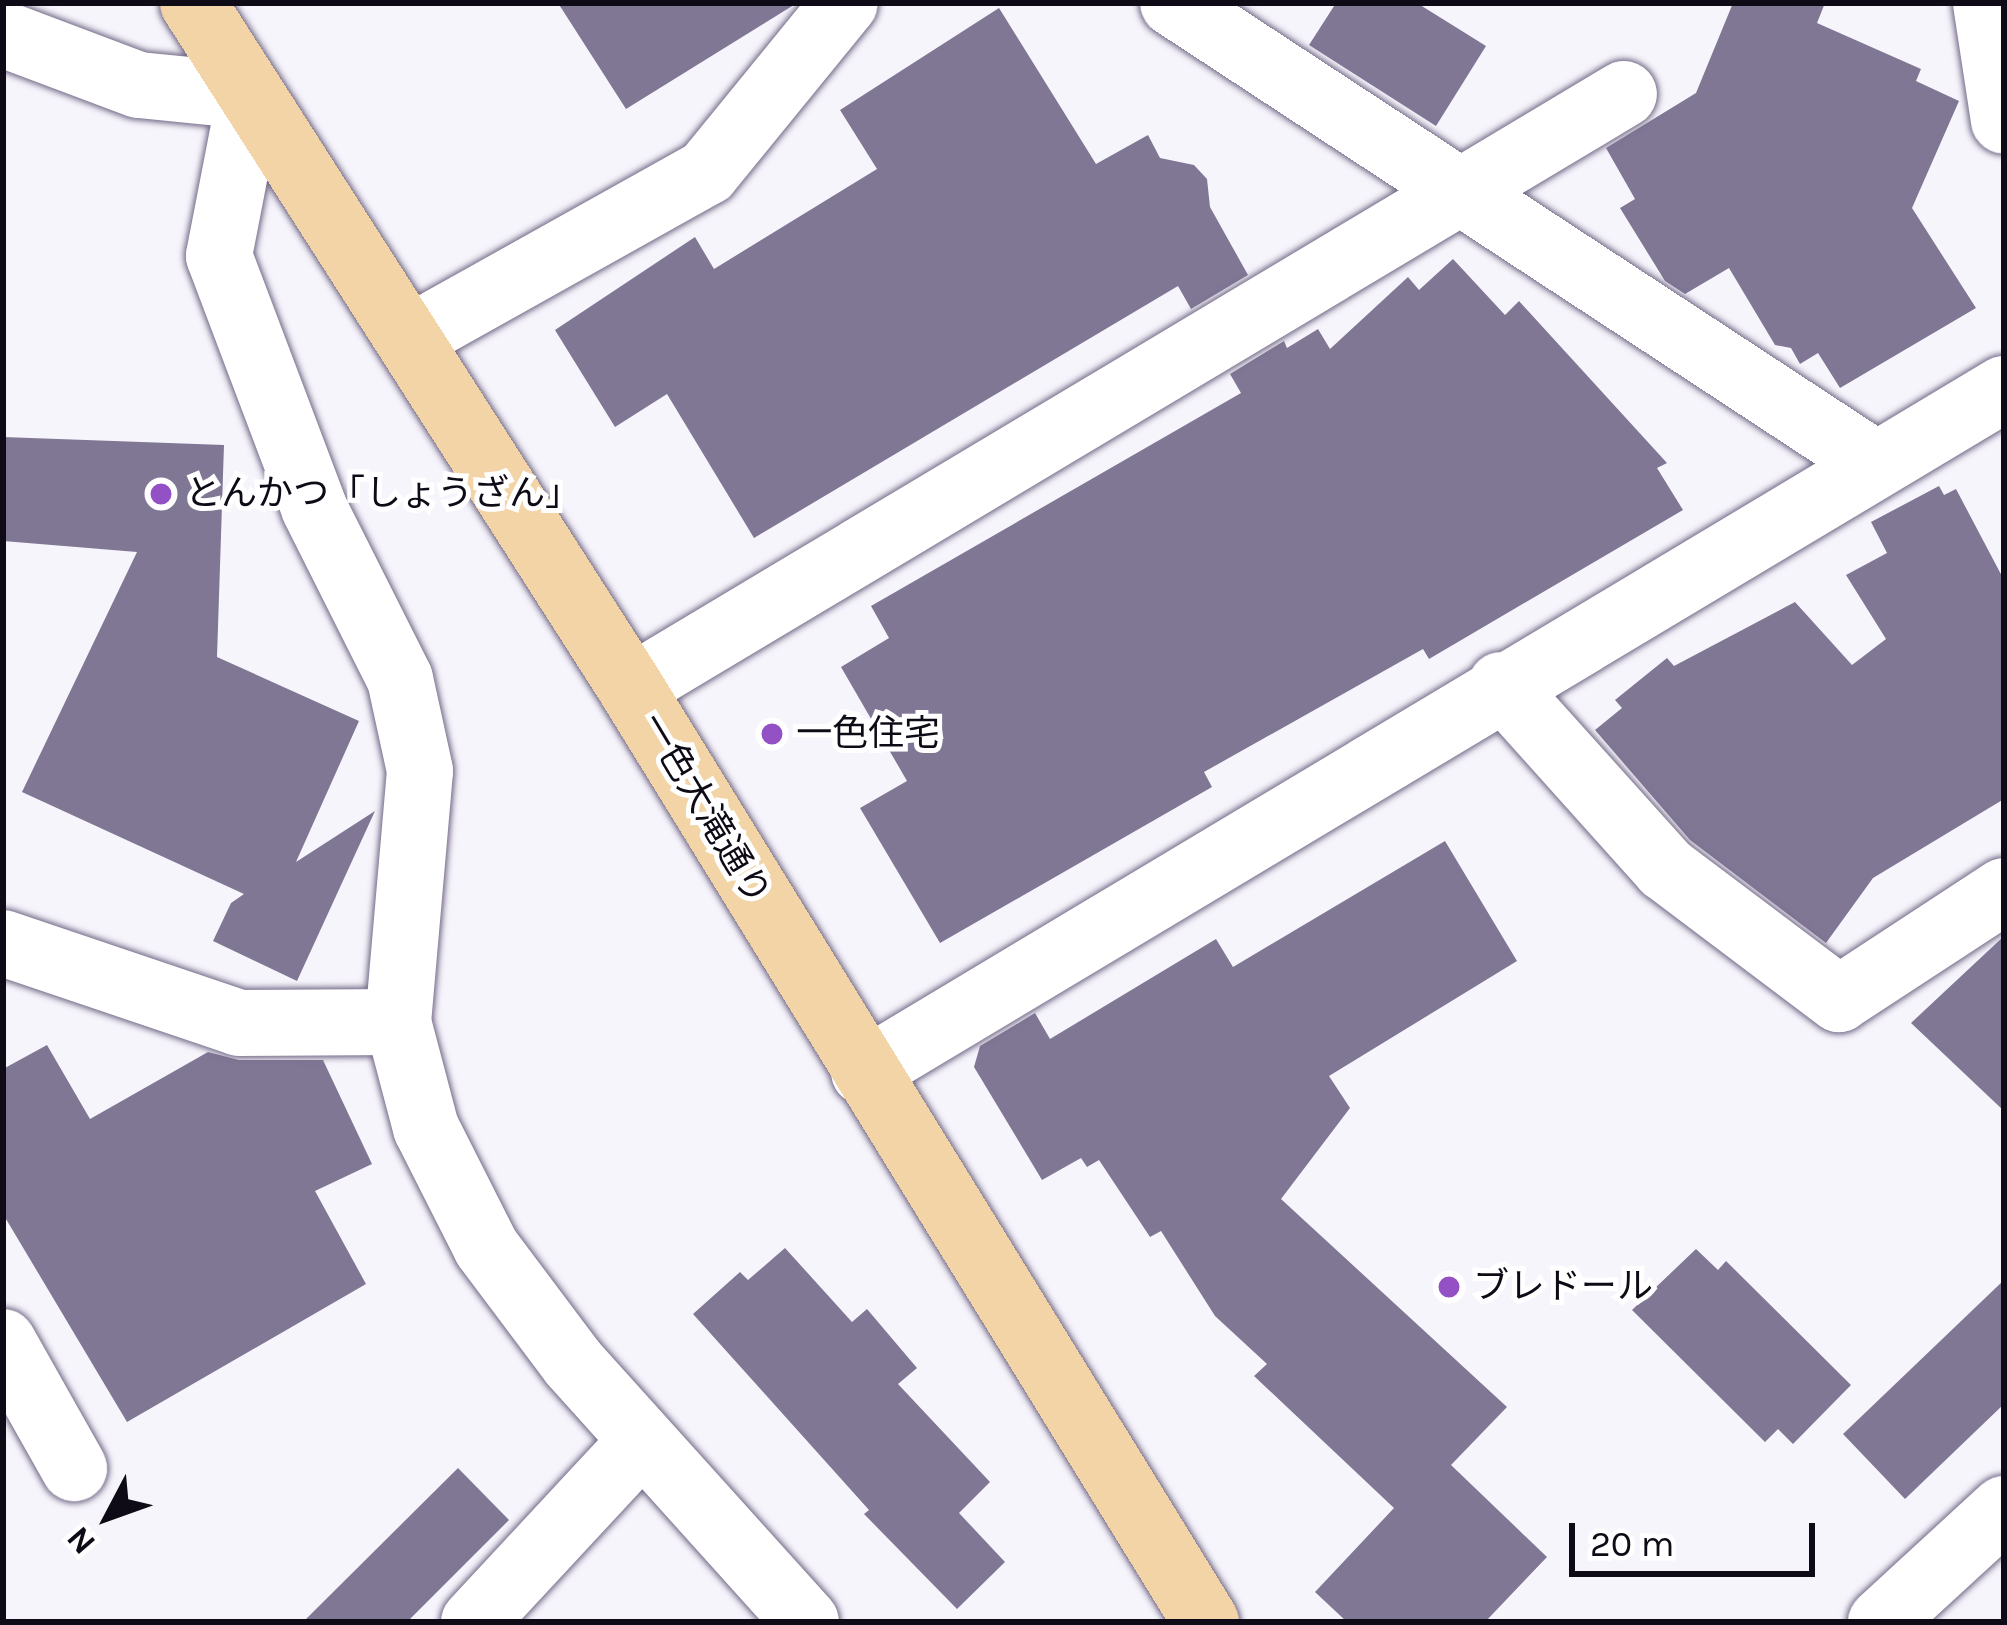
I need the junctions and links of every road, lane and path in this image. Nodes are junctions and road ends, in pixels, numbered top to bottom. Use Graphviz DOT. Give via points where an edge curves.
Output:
graph roads {
  1 [pos="193,3"];
  2 [pos="845,3"];
  3 [pos="1172,3"];
  4 [pos="1986,3"];
  5 [pos="3,34"];
  6 [pos="1624,94"];
  7 [pos="250,96"];
  8 [pos="2004,121"];
  9 [pos="1462,190"];
  10 [pos="410,338"];
  11 [pos="2004,389"];
  12 [pos="1874,463"];
  13 [pos="1501,685"];
  14 [pos="631,688"];
  15 [pos="2004,891"];
  16 [pos="3,944"];
  17 [pos="398,1022"];
  18 [pos="864,1072"];
  19 [pos="3,1342"];
  20 [pos="642,1441"];
  21 [pos="74,1468"];
  22 [pos="2004,1509"];
  23 [pos="474,1622"];
  24 [pos="806,1622"];
  25 [pos="1206,1622"];
  26 [pos="1881,1622"];
  1 -- 7 [label="main road, 一色大滝通り"];
  2 -- 10 [label="street" via="707,172"];
  3 -- 9 [label="street"];
  4 -- 8 [label="street"];
  5 -- 7 [label="street" via="139,85"];
  6 -- 9 [label="street"];
  7 -- 10 [label="main road, 一色大滝通り"];
  7 -- 17 [label="street" via="219,256 314,508 400,680 419,771"];
  9 -- 12 [label="street"];
  9 -- 14 [label="street"];
  10 -- 14 [label="main road, 一色大滝通り"];
  11 -- 12 [label="street"];
  12 -- 13 [label="street"];
  13 -- 15 [label="street" via="1665,868 1839,999"];
  13 -- 18 [label="street"];
  14 -- 18 [label="main road, 一色大滝通り"];
  16 -- 17 [label="street" via="239,1023"];
  17 -- 20 [label="street" via="426,1128 486,1247"];
  18 -- 25 [label="main road, 一色大滝通り"];
  19 -- 21 [label="street"];
  20 -- 23 [label="street"];
  20 -- 24 [label="street"];
  22 -- 26 [label="street"];
}
